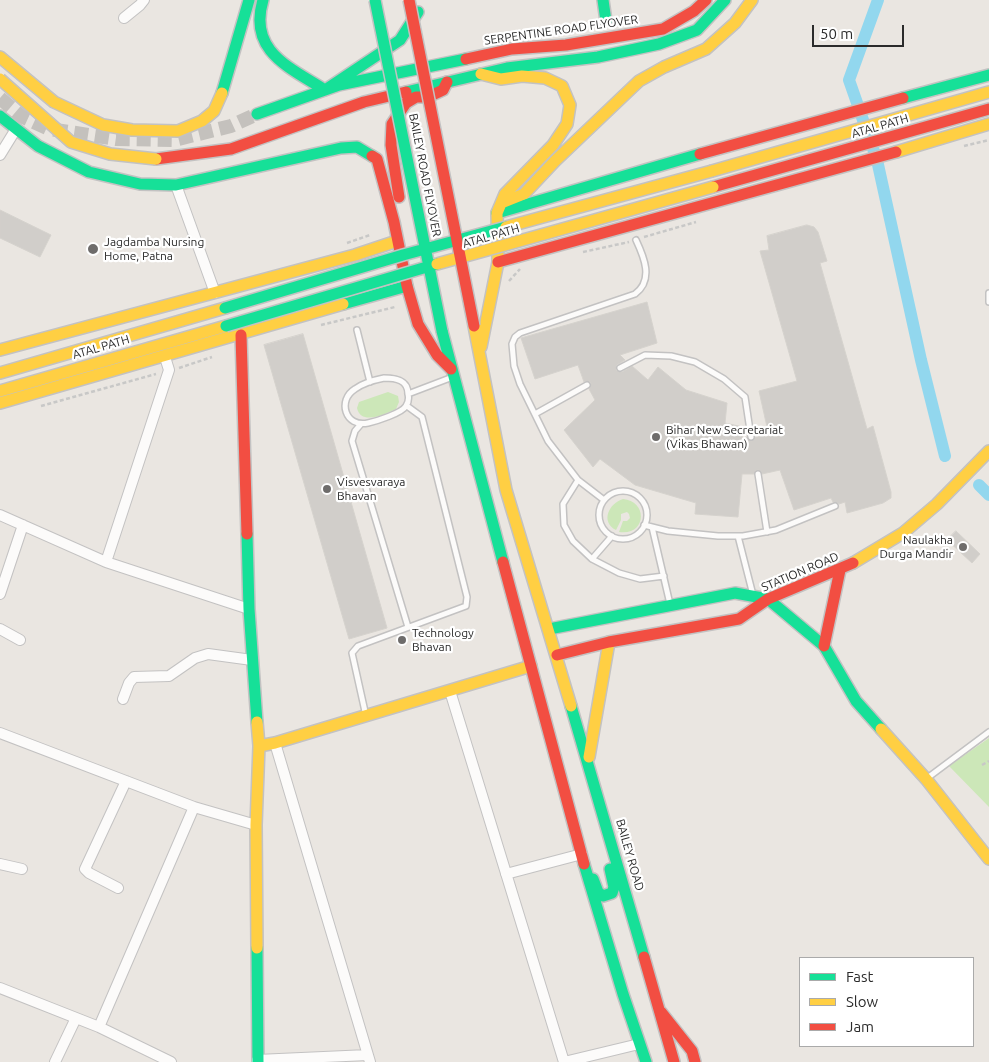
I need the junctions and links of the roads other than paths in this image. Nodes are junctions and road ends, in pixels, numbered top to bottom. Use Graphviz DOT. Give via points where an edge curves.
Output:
graph roads {
  1 [pos="144,0"];
  2 [pos="249,0"];
  3 [pos="263,0"];
  4 [pos="375,0"];
  5 [pos="409,0"];
  6 [pos="416,0"];
  7 [pos="603,0"];
  8 [pos="706,0"];
  9 [pos="725,0"];
  10 [pos="752,0"];
  11 [pos="124,18"];
  12 [pos="606,21"];
  13 [pos="0,57"];
  14 [pos="481,74"];
  15 [pos="989,75"];
  16 [pos="0,79"];
  17 [pos="448,82"];
  18 [pos="325,90"];
  19 [pos="989,92"];
  20 [pos="989,109"];
  21 [pos="257,114"];
  22 [pos="0,116"];
  23 [pos="989,124"];
  24 [pos="16,129"];
  25 [pos="0,155"];
  26 [pos="176,185"];
  27 [pos="501,203"];
  28 [pos="636,240"];
  29 [pos="398,241"];
  30 [pos="356,254"];
  31 [pos="498,262"];
  32 [pos="407,286"];
  33 [pos="215,293"];
  34 [pos="989,294"];
  35 [pos="370,297"];
  36 [pos="989,302"];
  37 [pos="357,330"];
  38 [pos="241,335"];
  39 [pos="0,350"];
  40 [pos="479,354"];
  41 [pos="448,356"];
  42 [pos="165,357"];
  43 [pos="620,368"];
  44 [pos="0,373"];
  45 [pos="452,373"];
  46 [pos="370,382"];
  47 [pos="586,385"];
  48 [pos="0,391"];
  49 [pos="408,394"];
  50 [pos="0,403"];
  51 [pos="407,406"];
  52 [pos="535,414"];
  53 [pos="361,424"];
  54 [pos="752,437"];
  55 [pos="989,450"];
  56 [pos="758,474"];
  57 [pos="578,480"];
  58 [pos="604,500"];
  59 [pos="835,506"];
  60 [pos="0,514"];
  61 [pos="23,525"];
  62 [pos="644,525"];
  63 [pos="652,527"];
  64 [pos="767,532"];
  65 [pos="612,536"];
  66 [pos="738,536"];
  67 [pos="592,559"];
  68 [pos="106,562"];
  69 [pos="840,570"];
  70 [pos="664,576"];
  71 [pos="0,594"];
  72 [pos="753,595"];
  73 [pos="768,599"];
  74 [pos="670,604"];
  75 [pos="249,609"];
  76 [pos="408,627"];
  77 [pos="0,629"];
  78 [pos="549,630"];
  79 [pos="20,640"];
  80 [pos="609,642"];
  81 [pos="824,646"];
  82 [pos="557,655"];
  83 [pos="252,660"];
  84 [pos="531,666"];
  85 [pos="450,691"];
  86 [pos="122,699"];
  87 [pos="366,716"];
  88 [pos="989,732"];
  89 [pos="0,733"];
  90 [pos="275,743"];
  91 [pos="259,746"];
  92 [pos="588,761"];
  93 [pos="926,779"];
  94 [pos="126,781"];
  95 [pos="194,807"];
  96 [pos="256,825"];
  97 [pos="608,829"];
  98 [pos="582,854"];
  99 [pos="989,860"];
  100 [pos="0,864"];
  101 [pos="22,870"];
  102 [pos="506,874"];
  103 [pos="587,874"];
  104 [pos="118,888"];
  105 [pos="0,988"];
  106 [pos="661,1012"];
  107 [pos="76,1018"];
  108 [pos="99,1027"];
  109 [pos="639,1044"];
  110 [pos="369,1058"];
  111 [pos="258,1061"];
  112 [pos="55,1062"];
  113 [pos="171,1062"];
  114 [pos="646,1062"];
  115 [pos="674,1062"];
  116 [pos="695,1062"];
  1 -- 11 [label="street"];
  2 -- 13 [label="main road" via="214,111 202,121 178,131 132,130 102,125 54,102"];
  3 -- 18 [label="main road" via="260,33 267,48"];
  4 -- 41 [label="main road, BAILEY ROAD FLYOVER, bridge"];
  5 -- 40 [label="main road, BAILEY ROAD FLYOVER, bridge"];
  6 -- 18 [label="main road" via="418,14 400,40"];
  7 -- 12 [label="main road"];
  8 -- 18 [label="main road, SERPENTINE ROAD FLYOVER" via="663,29 566,45 512,49"];
  9 -- 14 [label="main road" via="697,30 659,44 598,57"];
  10 -- 27 [label="main road" via="735,23 706,49 639,81 524,194"];
  14 -- 17 [label="main road"];
  14 -- 27 [label="main road" via="501,79 522,76 545,78 562,86 570,105 567,124 553,145 526,171"];
  15 -- 27 [label="main road"];
  16 -- 17 [label="main road, bridge" via="71,142 110,154 156,159 231,149 364,102"];
  17 -- 41 [label="main road" via="443,90 406,103 392,124 391,145 418,290 431,333"];
  18 -- 21 [label="main road"];
  19 -- 44 [label="main road, ATAL PATH, bridge" via="403,255"];
  20 -- 48 [label="main road, ATAL PATH, bridge"];
  22 -- 24 [label="main road"];
  23 -- 31 [label="main road" via="854,165"];
  24 -- 25 [label="street"];
  24 -- 26 [label="main road" via="38,146 89,172 140,184"];
  26 -- 29 [label="main road" via="357,147 377,159"];
  26 -- 33 [label="street"];
  27 -- 31 [label="main road"];
  28 -- 52 [label="lane" via="646,268 641,290 515,337 512,344 514,366"];
  29 -- 30 [label="main road"];
  29 -- 32 [label="main road"];
  30 -- 33 [label="main road"];
  30 -- 35 [label="main road"];
  31 -- 40 [label="main road"];
  32 -- 35 [label="main road"];
  32 -- 45 [label="main road" via="418,324"];
  33 -- 39 [label="main road"];
  34 -- 36 [label="lane"];
  35 -- 38 [label="main road"];
  37 -- 46 [label="lane"];
  38 -- 42 [label="main road"];
  38 -- 75 [label="main road"];
  40 -- 78 [label="main road, BAILEY ROAD FLYOVER" via="506,490"];
  41 -- 45 [label="main road, BAILEY ROAD FLYOVER"];
  42 -- 50 [label="main road"];
  42 -- 68 [label="street" via="169,370"];
  43 -- 54 [label="lane" via="646,355 671,356 695,362 724,379 745,397"];
  45 -- 49 [label="lane"];
  45 -- 84 [label="main road, BAILEY ROAD FLYOVER"];
  46 -- 49 [label="lane" via="397,378 408,388"];
  46 -- 53 [label="lane" via="354,389 346,403 349,419"];
  47 -- 52 [label="lane"];
  49 -- 51 [label="lane"];
  51 -- 53 [label="lane" via="396,413"];
  51 -- 76 [label="lane" via="422,417 467,597 466,606"];
  52 -- 57 [label="lane" via="548,442"];
  53 -- 76 [label="lane" via="352,441"];
  55 -- 69 [label="main road, STATION ROAD" via="908,530"];
  56 -- 64 [label="lane"];
  57 -- 58 [label="lane"];
  57 -- 67 [label="lane" via="563,504 564,525"];
  58 -- 62 [label="lane" via="614,492 637,495 646,508"];
  58 -- 65 [label="lane" via="599,518 606,532"];
  59 -- 64 [label="lane"];
  60 -- 61 [label="street"];
  61 -- 68 [label="street"];
  61 -- 71 [label="street"];
  62 -- 63 [label="lane"];
  62 -- 65 [label="lane" via="628,538"];
  63 -- 66 [label="lane"];
  63 -- 70 [label="lane"];
  64 -- 66 [label="lane"];
  65 -- 67 [label="lane"];
  66 -- 72 [label="lane"];
  67 -- 70 [label="lane" via="619,573 640,579"];
  68 -- 75 [label="street"];
  69 -- 73 [label="main road, STATION ROAD"];
  69 -- 81 [label="main road"];
  70 -- 74 [label="lane"];
  72 -- 73 [label="main road"];
  72 -- 74 [label="main road" via="735,593"];
  73 -- 80 [label="main road, STATION ROAD" via="739,619"];
  73 -- 81 [label="main road"];
  74 -- 78 [label="main road"];
  75 -- 83 [label="main road"];
  76 -- 87 [label="lane" via="358,646 352,653"];
  77 -- 79 [label="street"];
  78 -- 82 [label="main road, BAILEY ROAD"];
  80 -- 82 [label="main road, STATION ROAD"];
  80 -- 92 [label="main road"];
  81 -- 93 [label="main road" via="856,701"];
  82 -- 92 [label="main road, BAILEY ROAD"];
  83 -- 86 [label="street" via="201,655 169,676 134,678"];
  83 -- 91 [label="main road"];
  84 -- 85 [label="main road"];
  84 -- 98 [label="main road"];
  85 -- 87 [label="main road"];
  85 -- 102 [label="street"];
  87 -- 90 [label="main road"];
  88 -- 93 [label="lane"];
  89 -- 94 [label="street"];
  90 -- 91 [label="main road"];
  90 -- 110 [label="street"];
  91 -- 96 [label="main road"];
  92 -- 97 [label="main road, BAILEY ROAD"];
  93 -- 99 [label="main road"];
  94 -- 95 [label="street"];
  94 -- 104 [label="street" via="85,869"];
  95 -- 96 [label="street"];
  95 -- 108 [label="street"];
  96 -- 111 [label="main road"];
  97 -- 103 [label="main road" via="606,857 614,892 603,896 598,892 594,879"];
  97 -- 106 [label="main road, BAILEY ROAD"];
  98 -- 102 [label="street"];
  98 -- 103 [label="main road"];
  100 -- 101 [label="street"];
  102 -- 109 [label="street" via="564,1062"];
  103 -- 109 [label="main road"];
  105 -- 107 [label="street"];
  106 -- 115 [label="main road, BAILEY ROAD"];
  106 -- 116 [label="main road" via="692,1051"];
  107 -- 108 [label="street"];
  107 -- 112 [label="street"];
  108 -- 113 [label="street"];
  109 -- 114 [label="main road"];
  110 -- 111 [label="street"];
}
